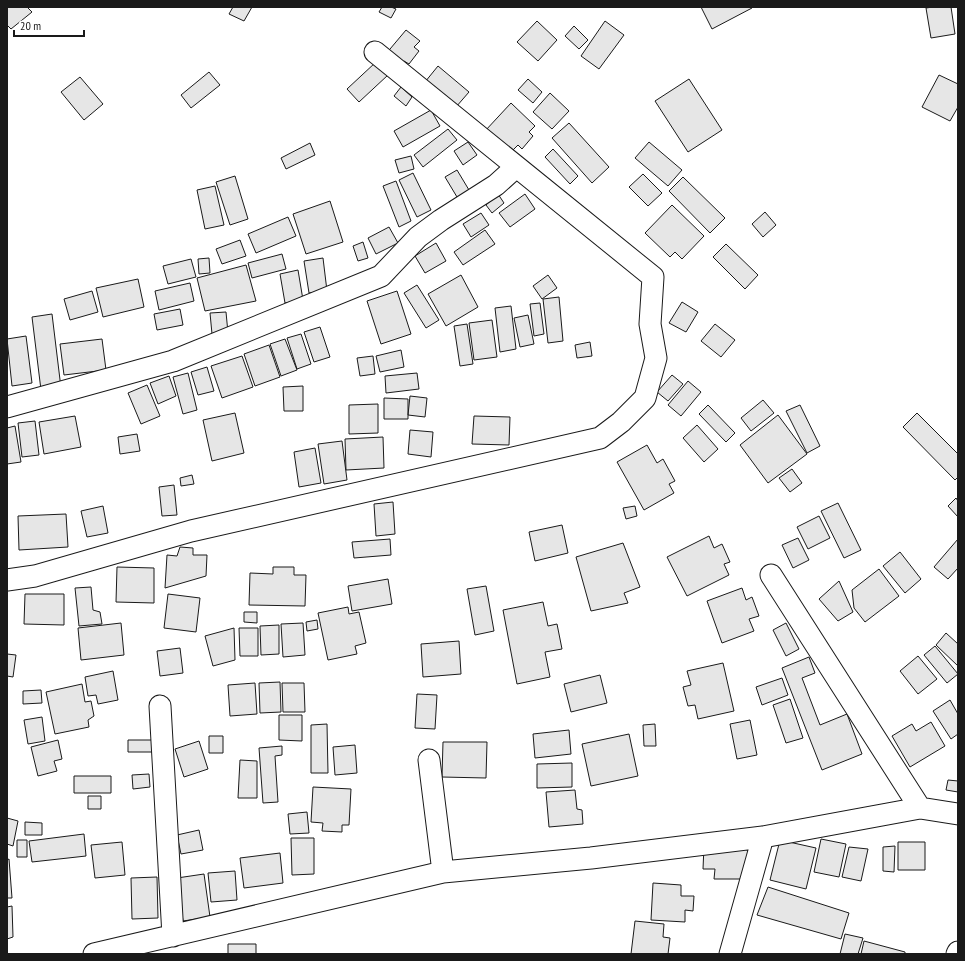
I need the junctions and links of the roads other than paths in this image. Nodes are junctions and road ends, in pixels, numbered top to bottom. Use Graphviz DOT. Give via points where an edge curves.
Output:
graph roads {
  1 [pos="376,52"];
  2 [pos="516,167"];
  3 [pos="7,407"];
  4 [pos="771,575"];
  5 [pos="7,580"];
  6 [pos="160,706"];
  7 [pos="429,760"];
  8 [pos="920,808"];
  9 [pos="958,814"];
  10 [pos="763,838"];
  11 [pos="443,872"];
  12 [pos="173,936"];
  13 [pos="94,954"];
  14 [pos="100,954"];
  15 [pos="730,954"];
  1 -- 2 [label="street"];
  2 -- 3 [label="street" via="496,185 418,237 381,276 173,361"];
  2 -- 5 [label="street" via="653,277 650,324 656,358 645,398 621,422 600,438 191,531 35,576"];
  4 -- 8 [label="street"];
  6 -- 12 [label="street"];
  7 -- 11 [label="street"];
  8 -- 9 [label="street"];
  8 -- 10 [label="street"];
  10 -- 11 [label="street"];
  10 -- 15 [label="street"];
  11 -- 12 [label="street"];
  12 -- 14 [label="street"];
  13 -- 14 [label="street"];
}
